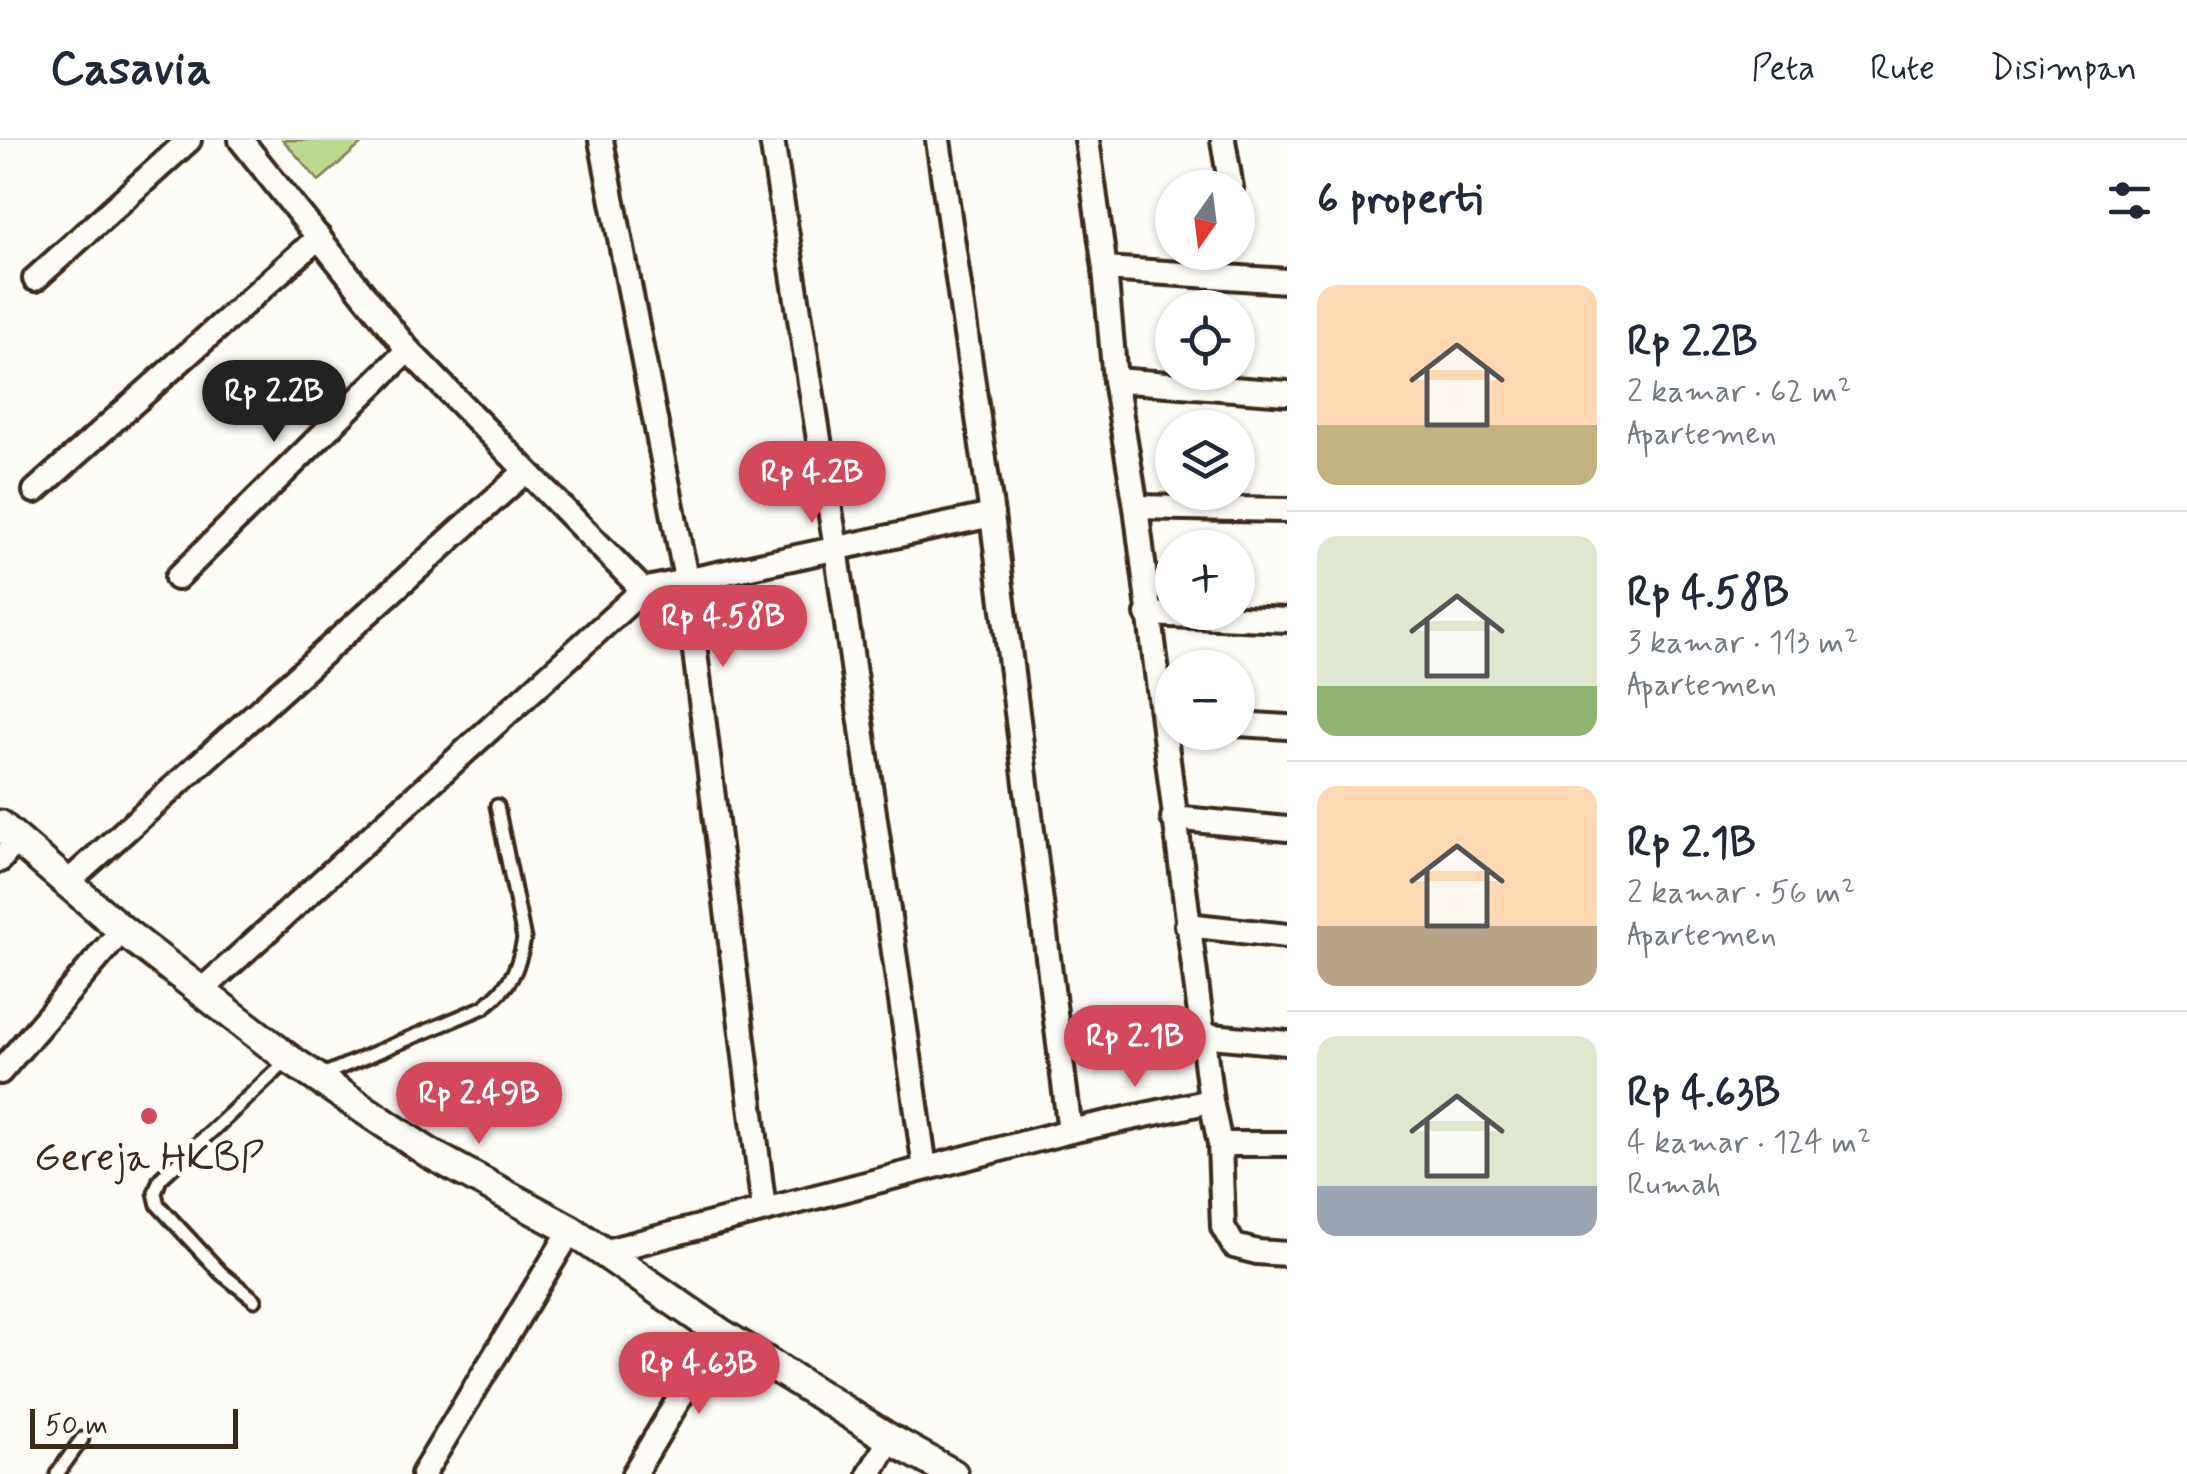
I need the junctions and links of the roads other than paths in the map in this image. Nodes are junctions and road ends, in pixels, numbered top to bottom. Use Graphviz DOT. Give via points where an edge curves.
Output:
graph roads {
  1 [pos="190,140"];
  2 [pos="241,140"];
  3 [pos="601,140"];
  4 [pos="772,140"];
  5 [pos="938,140"];
  6 [pos="1087,140"];
  7 [pos="1223,140"];
  8 [pos="1242,140"];
  9 [pos="1229,170"];
  10 [pos="1236,170"];
  11 [pos="319,237"];
  12 [pos="1105,269"];
  13 [pos="1234,270"];
  14 [pos="1234,277"];
  15 [pos="35,279"];
  16 [pos="1287,280"];
  17 [pos="408,350"];
  18 [pos="1115,380"];
  19 [pos="1287,393"];
  20 [pos="526,471"];
  21 [pos="35,491"];
  22 [pos="1136,507"];
  23 [pos="1287,510"];
  24 [pos="992,515"];
  25 [pos="836,548"];
  26 [pos="177,578"];
  27 [pos="686,579"];
  28 [pos="643,590"];
  29 [pos="1147,614"];
  30 [pos="1287,620"];
  31 [pos="1155,656"];
  32 [pos="1255,725"];
  33 [pos="1287,728"];
  34 [pos="1169,750"];
  35 [pos="497,806"];
  36 [pos="1174,818"];
  37 [pos="1287,829"];
  38 [pos="5,842"];
  39 [pos="66,884"];
  40 [pos="1187,924"];
  41 [pos="122,930"];
  42 [pos="1287,936"];
  43 [pos="202,990"];
  44 [pos="1201,1036"];
  45 [pos="1287,1043"];
  46 [pos="289,1059"];
  47 [pos="0,1072"];
  48 [pos="316,1077"];
  49 [pos="1211,1100"];
  50 [pos="1070,1131"];
  51 [pos="1220,1144"];
  52 [pos="1287,1144"];
  53 [pos="925,1168"];
  54 [pos="764,1210"];
  55 [pos="571,1230"];
  56 [pos="603,1252"];
  57 [pos="1287,1254"];
  58 [pos="255,1300"];
  59 [pos="719,1332"];
  60 [pos="82,1439"];
  61 [pos="890,1439"];
  62 [pos="57,1474"];
  63 [pos="423,1474"];
  64 [pos="634,1474"];
  65 [pos="870,1474"];
  66 [pos="953,1474"];
  1 -- 15 [label="street"];
  2 -- 11 [label="street"];
  3 -- 27 [label="street"];
  4 -- 25 [label="street"];
  5 -- 24 [label="street"];
  6 -- 12 [label="street"];
  7 -- 9 [label="street"];
  8 -- 10 [label="street"];
  11 -- 17 [label="street"];
  11 -- 21 [label="street"];
  12 -- 14 [label="street"];
  12 -- 18 [label="street"];
  13 -- 14 [label="street"];
  14 -- 16 [label="street"];
  17 -- 20 [label="street"];
  17 -- 26 [label="street"];
  18 -- 19 [label="street"];
  18 -- 22 [label="street"];
  20 -- 28 [label="street"];
  20 -- 39 [label="street"];
  22 -- 23 [label="street"];
  22 -- 29 [label="street"];
  24 -- 25 [label="street"];
  24 -- 50 [label="street"];
  25 -- 27 [label="street"];
  25 -- 53 [label="street"];
  27 -- 28 [label="street"];
  27 -- 54 [label="street"];
  28 -- 43 [label="street"];
  29 -- 30 [label="street"];
  29 -- 31 [label="street"];
  32 -- 33 [label="street"];
  34 -- 36 [label="street"];
  35 -- 48 [label="lane" via="524,939 506,990 484,1006"];
  36 -- 37 [label="street"];
  36 -- 40 [label="street"];
  38 -- 39 [label="street"];
  39 -- 41 [label="street"];
  40 -- 42 [label="street"];
  40 -- 44 [label="street"];
  41 -- 43 [label="street"];
  41 -- 47 [label="street"];
  43 -- 46 [label="street"];
  44 -- 45 [label="street"];
  44 -- 49 [label="street"];
  46 -- 48 [label="street"];
  46 -- 58 [label="lane" via="160,1179 155,1193 208,1259"];
  48 -- 55 [label="street" via="430,1153"];
  49 -- 50 [label="street"];
  49 -- 51 [label="street"];
  50 -- 53 [label="street"];
  51 -- 52 [label="street"];
  51 -- 57 [label="street" via="1222,1228 1234,1246"];
  53 -- 54 [label="street"];
  54 -- 56 [label="street"];
  55 -- 56 [label="street"];
  55 -- 63 [label="street"];
  56 -- 59 [label="street"];
  59 -- 61 [label="street"];
  59 -- 64 [label="street"];
  60 -- 62 [label="lane"];
  61 -- 65 [label="street"];
  61 -- 66 [label="street"];
}
